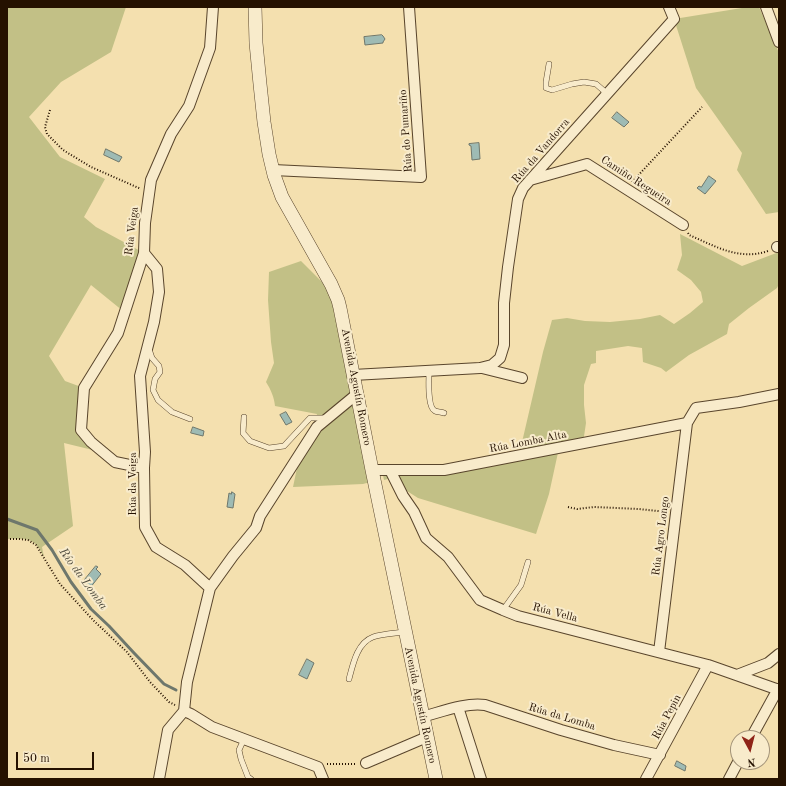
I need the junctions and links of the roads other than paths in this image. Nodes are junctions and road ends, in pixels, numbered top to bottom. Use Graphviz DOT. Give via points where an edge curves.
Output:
graph roads {
  1 [pos="213,7"];
  2 [pos="255,7"];
  3 [pos="409,7"];
  4 [pos="669,7"];
  5 [pos="766,7"];
  6 [pos="779,42"];
  7 [pos="549,64"];
  8 [pos="606,96"];
  9 [pos="273,170"];
  10 [pos="530,180"];
  11 [pos="683,225"];
  12 [pos="144,253"];
  13 [pos="148,345"];
  14 [pos="480,368"];
  15 [pos="429,371"];
  16 [pos="354,375"];
  17 [pos="522,378"];
  18 [pos="357,394"];
  19 [pos="779,394"];
  20 [pos="444,413"];
  21 [pos="244,417"];
  22 [pos="328,418"];
  23 [pos="190,420"];
  24 [pos="687,423"];
  25 [pos="144,468"];
  26 [pos="372,470"];
  27 [pos="390,470"];
  28 [pos="528,562"];
  29 [pos="210,588"];
  30 [pos="503,610"];
  31 [pos="405,632"];
  32 [pos="659,652"];
  33 [pos="779,654"];
  34 [pos="708,666"];
  35 [pos="738,675"];
  36 [pos="349,679"];
  37 [pos="778,689"];
  38 [pos="458,707"];
  39 [pos="184,711"];
  40 [pos="422,717"];
  41 [pos="755,730"];
  42 [pos="427,737"];
  43 [pos="244,739"];
  44 [pos="660,755"];
  45 [pos="366,763"];
  46 [pos="733,770"];
  47 [pos="159,779"];
  48 [pos="250,779"];
  49 [pos="323,779"];
  50 [pos="436,779"];
  51 [pos="481,779"];
  52 [pos="646,779"];
  53 [pos="728,779"];
  1 -- 12 [label="street, Rúa Veiga" via="210,48 189,106 171,134 151,180"];
  2 -- 9 [label="street, Avenida Agustín Romero" via="260,84"];
  3 -- 9 [label="street, Rúa do Pumariño" via="421,177"];
  4 -- 8 [label="street, Rúa da Vandorra" via="674,20"];
  5 -- 6 [label="street"];
  7 -- 8 [label="lane" via="546,88 552,90 584,82 596,84"];
  8 -- 10 [label="street, Rúa da Vandorra"];
  9 -- 16 [label="street, Avenida Agustín Romero" via="282,197 338,300"];
  10 -- 11 [label="street, Camiño Regueira" via="587,164"];
  10 -- 14 [label="street, Rúa da Vandorra" via="522,188 518,199 504,303 504,345 500,358 492,365"];
  12 -- 13 [label="street, Rúa da Veiga" via="157,269 159,292"];
  12 -- 25 [label="street, Rúa Veiga" via="118,334 84,388 81,430 91,442 116,462"];
  13 -- 23 [label="lane" via="152,358 159,366 160,372 153,390 158,400 172,412"];
  13 -- 25 [label="street, Rúa da Veiga" via="140,376"];
  14 -- 15 [label="street, Rúa da Vandorra"];
  14 -- 17 [label="street, Rúa da Vandorra"];
  15 -- 16 [label="street, Rúa da Vandorra"];
  15 -- 20 [label="lane" via="431,407"];
  16 -- 18 [label="street, Avenida Agustín Romero"];
  18 -- 22 [label="street"];
  18 -- 26 [label="street, Avenida Agustín Romero"];
  19 -- 24 [label="street" via="696,408"];
  21 -- 22 [label="lane" via="243,433 250,441 269,448 284,446 310,418"];
  22 -- 29 [label="street" via="317,427 260,516 256,528"];
  24 -- 27 [label="street, Rúa Lomba Alta" via="444,470"];
  24 -- 32 [label="street, Rúa Agro Longo"];
  25 -- 29 [label="street, Rúa da Veiga" via="144,527 156,547 186,565"];
  26 -- 27 [label="street, Rúa Lomba Alta"];
  26 -- 31 [label="street, Avenida Agustín Romero"];
  27 -- 30 [label="street, Rúa Vella" via="426,538 448,557 480,600"];
  28 -- 30 [label="lane" via="521,585"];
  29 -- 39 [label="street" via="187,682"];
  30 -- 32 [label="street, Rúa Vella"];
  31 -- 36 [label="lane" via="374,636 366,641 355,660"];
  31 -- 40 [label="street, Avenida Agustín Romero"];
  32 -- 34 [label="street, Rúa Vella"];
  33 -- 35 [label="street" via="768,662"];
  34 -- 35 [label="street, Rúa Vella"];
  34 -- 44 [label="street, Rúa Pepin"];
  35 -- 37 [label="street, Rúa Vella"];
  37 -- 41 [label="street"];
  38 -- 40 [label="street, Rúa da Lomba"];
  38 -- 44 [label="street, Rúa da Lomba" via="485,705 561,730"];
  38 -- 51 [label="street"];
  39 -- 43 [label="street" via="212,728"];
  39 -- 47 [label="street" via="168,730"];
  40 -- 42 [label="street, Avenida Agustín Romero"];
  42 -- 45 [label="street"];
  42 -- 50 [label="street, Avenida Agustín Romero"];
  43 -- 48 [label="lane" via="239,750"];
  43 -- 49 [label="street" via="318,767"];
  44 -- 52 [label="street, Rúa Pepin"];
  46 -- 53 [label="street"];
}
